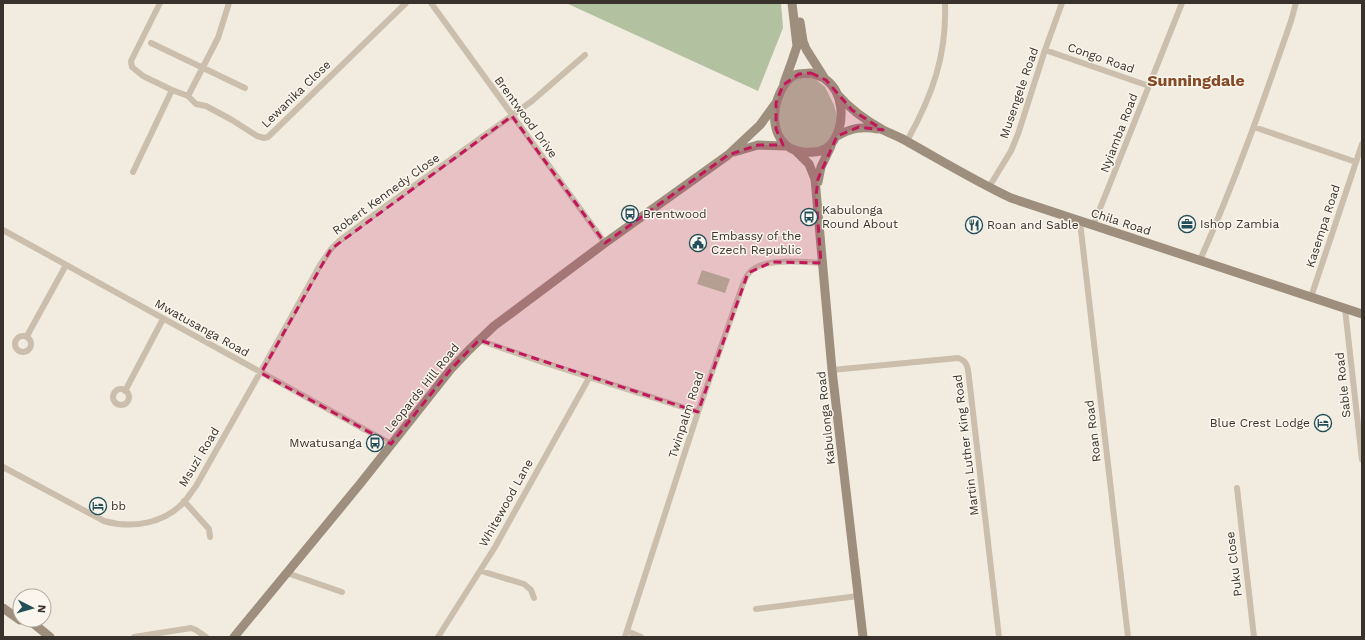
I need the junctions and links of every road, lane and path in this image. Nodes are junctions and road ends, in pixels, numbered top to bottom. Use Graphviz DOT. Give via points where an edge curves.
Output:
graph roads {
  1 [pos="160,3"];
  2 [pos="229,3"];
  3 [pos="406,3"];
  4 [pos="431,3"];
  5 [pos="792,3"];
  6 [pos="798,3"];
  7 [pos="945,3"];
  8 [pos="1062,3"];
  9 [pos="1182,3"];
  10 [pos="1296,3"];
  11 [pos="151,43"];
  12 [pos="1045,50"];
  13 [pos="586,55"];
  14 [pos="203,68"];
  15 [pos="826,80"];
  16 [pos="783,85"];
  17 [pos="1149,86"];
  18 [pos="245,88"];
  19 [pos="172,90"];
  20 [pos="837,94"];
  21 [pos="188,96"];
  22 [pos="776,103"];
  23 [pos="512,116"];
  24 [pos="1254,127"];
  25 [pos="883,130"];
  26 [pos="835,139"];
  27 [pos="906,141"];
  28 [pos="1362,144"];
  29 [pos="791,148"];
  30 [pos="728,155"];
  31 [pos="1356,162"];
  32 [pos="133,172"];
  33 [pos="989,187"];
  34 [pos="816,196"];
  35 [pos="1080,222"];
  36 [pos="1094,226"];
  37 [pos="3,230"];
  38 [pos="605,243"];
  39 [pos="1200,260"];
  40 [pos="821,263"];
  41 [pos="66,265"];
  42 [pos="1311,297"];
  43 [pos="1345,309"];
  44 [pos="1362,314"];
  45 [pos="163,319"];
  46 [pos="27,336"];
  47 [pos="479,340"];
  48 [pos="832,370"];
  49 [pos="261,373"];
  50 [pos="589,378"];
  51 [pos="125,390"];
  52 [pos="698,412"];
  53 [pos="391,444"];
  54 [pos="1362,460"];
  55 [pos="3,467"];
  56 [pos="1237,488"];
  57 [pos="184,501"];
  58 [pos="210,537"];
  59 [pos="480,571"];
  60 [pos="287,573"];
  61 [pos="342,592"];
  62 [pos="858,596"];
  63 [pos="534,598"];
  64 [pos="3,602"];
  65 [pos="3,608"];
  66 [pos="12,608"];
  67 [pos="756,609"];
  68 [pos="12,614"];
  69 [pos="30,628"];
  70 [pos="39,628"];
  71 [pos="626,634"];
  72 [pos="42,637"];
  73 [pos="50,637"];
  74 [pos="134,637"];
  75 [pos="206,637"];
  76 [pos="234,637"];
  77 [pos="438,637"];
  78 [pos="641,637"];
  79 [pos="863,637"];
  80 [pos="999,637"];
  81 [pos="1128,637"];
  82 [pos="1254,637"];
  1 -- 19 [label="street, Lewanika Close" via="131,65 136,72"];
  2 -- 14 [label="street" via="218,38"];
  3 -- 21 [label="street, Lewanika Close" via="268,137 257,136 226,116 196,104"];
  4 -- 23 [label="street, Brentwood Drive"];
  5 -- 16 [label="main road" via="797,46"];
  6 -- 15 [label="main road" via="803,41"];
  7 -- 27 [label="street" via="942,55 926,105"];
  8 -- 12 [label="street, Musengele Road"];
  9 -- 17 [label="street, Nyiamba Road"];
  10 -- 24 [label="street"];
  11 -- 14 [label="street"];
  12 -- 17 [label="street, Congo Road"];
  12 -- 33 [label="street, Musengele Road" via="1018,134 1011,151"];
  13 -- 23 [label="street, Robert Kennedy Close"];
  14 -- 18 [label="street"];
  14 -- 21 [label="street"];
  15 -- 16 [label="main road" via="811,73 799,74 794,75"];
  15 -- 20 [label="main road"];
  16 -- 22 [label="main road"];
  17 -- 36 [label="street, Nyiamba Road"];
  19 -- 21 [label="street, Lewanika Close"];
  19 -- 32 [label="street"];
  20 -- 25 [label="main road, Chila Road" via="847,106"];
  20 -- 26 [label="main road" via="841,120"];
  22 -- 29 [label="main road" via="776,129 779,137"];
  22 -- 30 [label="main road, Leopards Hill Road" via="760,125"];
  23 -- 38 [label="street, Brentwood Drive"];
  23 -- 49 [label="street, Robert Kennedy Close" via="386,206 331,250 320,265"];
  24 -- 31 [label="street"];
  24 -- 39 [label="street"];
  25 -- 26 [label="main road, Chila Road" via="859,127 846,131"];
  25 -- 27 [label="main road, Chila Road"];
  26 -- 29 [label="main road" via="818,152 804,152"];
  26 -- 34 [label="main road, Kabulonga Road" via="819,172"];
  27 -- 33 [label="main road, Chila Road"];
  28 -- 31 [label="street, Kasempa Road"];
  29 -- 30 [label="main road, Leopards Hill Road" via="758,145"];
  29 -- 34 [label="main road, Kabulonga Road" via="811,168"];
  30 -- 38 [label="main road, Leopards Hill Road"];
  31 -- 42 [label="street, Kasempa Road"];
  33 -- 35 [label="main road, Chila Road" via="1011,198"];
  34 -- 40 [label="main road, Kabulonga Road"];
  35 -- 36 [label="main road, Chila Road"];
  35 -- 81 [label="street, Roan Road"];
  36 -- 39 [label="main road, Chila Road"];
  37 -- 41 [label="street, Mwatusanga Road"];
  38 -- 47 [label="main road, Leopards Hill Road"];
  39 -- 42 [label="main road, Chila Road"];
  40 -- 48 [label="main road, Kabulonga Road"];
  40 -- 52 [label="street, Twinpalm Road" via="772,262 748,273"];
  41 -- 45 [label="street, Mwatusanga Road"];
  41 -- 46 [label="street"];
  42 -- 43 [label="main road, Chila Road"];
  43 -- 44 [label="main road, Chila Road"];
  43 -- 54 [label="street, Sable Road"];
  45 -- 49 [label="street, Mwatusanga Road"];
  45 -- 51 [label="street"];
  47 -- 50 [label="street"];
  47 -- 53 [label="main road, Leopards Hill Road" via="451,369"];
  48 -- 62 [label="main road, Kabulonga Road"];
  48 -- 80 [label="street, Martin Luther King Road" via="958,358 966,363"];
  49 -- 53 [label="street, Mwatusanga Road"];
  49 -- 57 [label="street, Msuzi Road" via="206,470"];
  50 -- 52 [label="street"];
  50 -- 59 [label="street, Whitewood Lane"];
  52 -- 71 [label="street, Twinpalm Road"];
  53 -- 60 [label="main road, Leopards Hill Road"];
  55 -- 57 [label="street, Msuzi Road" via="96,518 110,523 135,525 154,521 171,513"];
  56 -- 82 [label="street, Puku Close"];
  57 -- 58 [label="street" via="208,529"];
  59 -- 63 [label="street" via="524,584 531,590"];
  59 -- 77 [label="street, Whitewood Lane"];
  60 -- 61 [label="street"];
  60 -- 76 [label="main road, Leopards Hill Road"];
  62 -- 67 [label="street"];
  62 -- 79 [label="main road, Kabulonga Road"];
  64 -- 66 [label="main road"];
  65 -- 68 [label="main road"];
  69 -- 72 [label="main road"];
  70 -- 73 [label="main road"];
  71 -- 78 [label="street"];
  74 -- 75 [label="street" via="191,628"];
}
